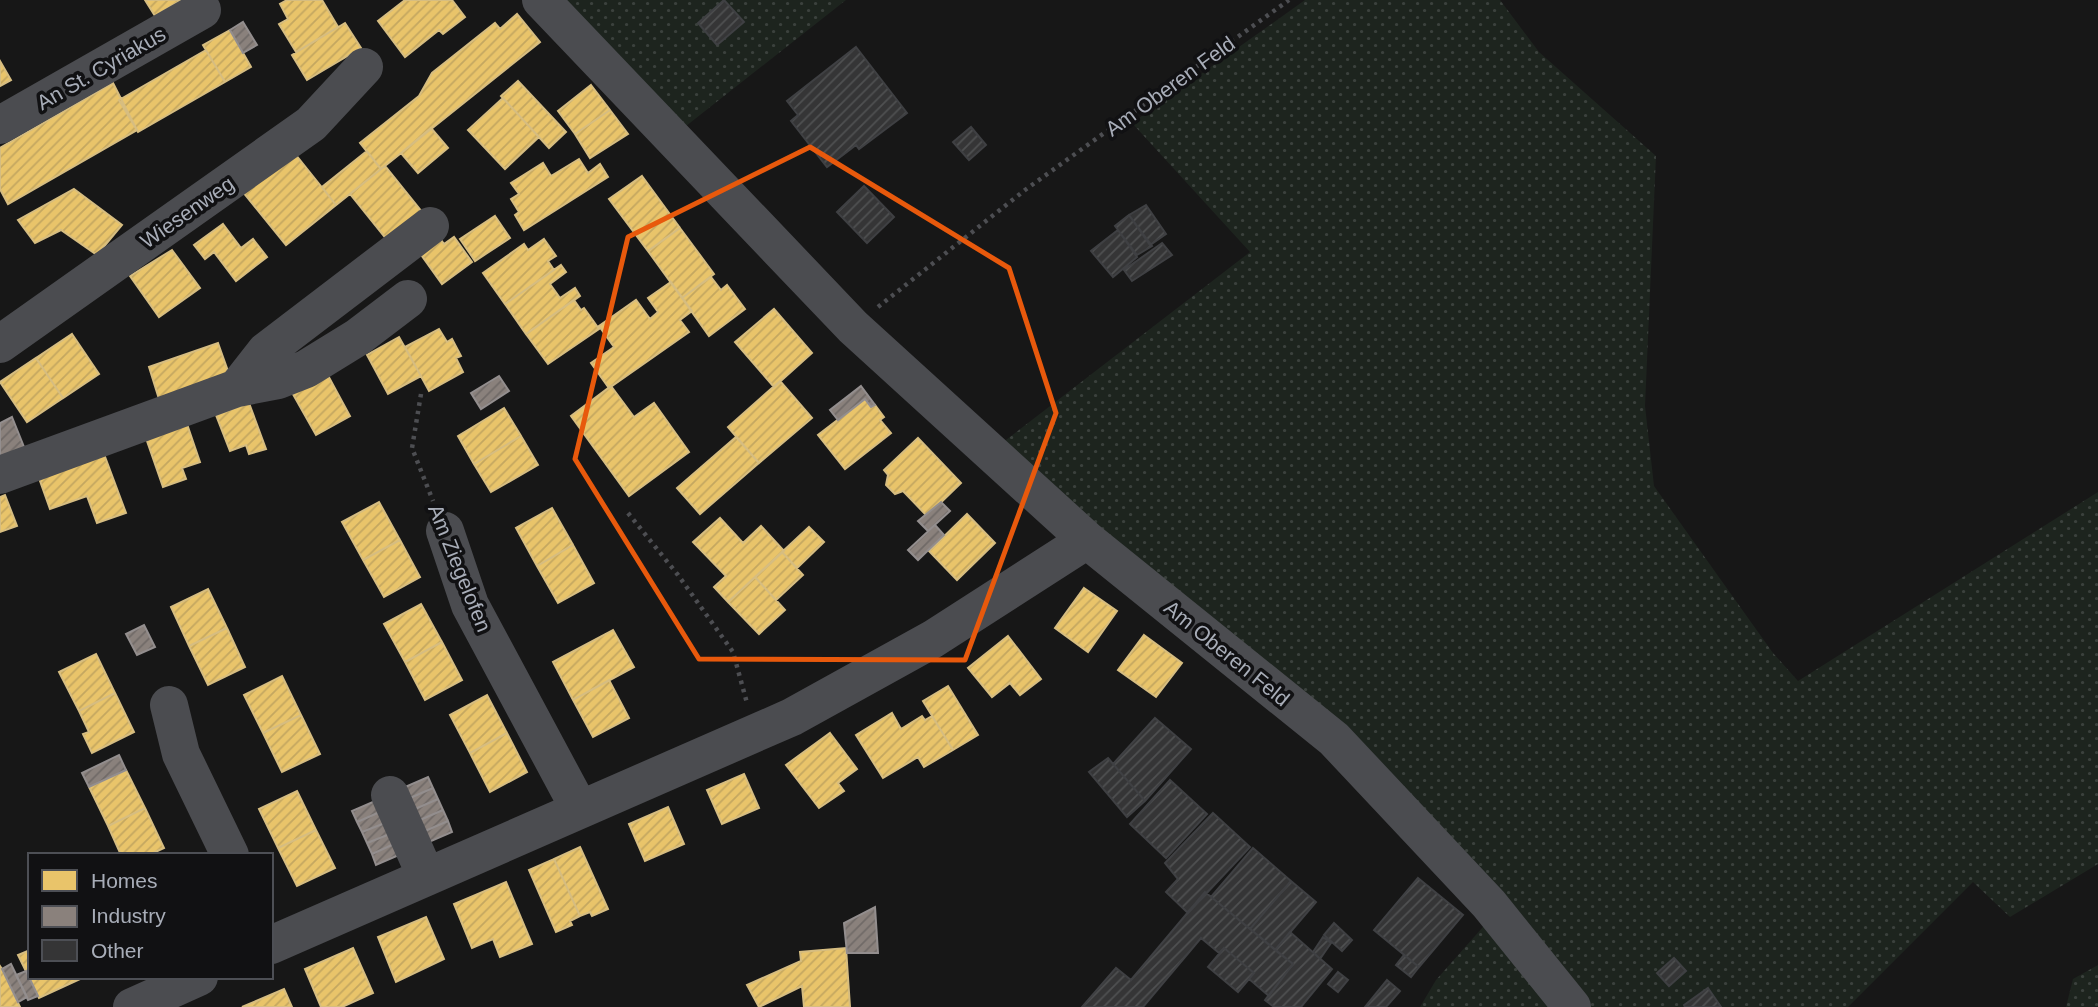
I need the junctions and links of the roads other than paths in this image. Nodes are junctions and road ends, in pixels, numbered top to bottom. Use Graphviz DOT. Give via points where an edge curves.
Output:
graph roads {
  1 [pos="541,0"];
  2 [pos="202,10"];
  3 [pos="364,67"];
  4 [pos="0,125"];
  5 [pos="430,226"];
  6 [pos="408,299"];
  7 [pos="0,344"];
  8 [pos="237,388"];
  9 [pos="0,475"];
  10 [pos="445,531"];
  11 [pos="1087,540"];
  12 [pos="169,705"];
  13 [pos="390,795"];
  14 [pos="579,808"];
  15 [pos="229,853"];
  16 [pos="426,876"];
  17 [pos="273,943"];
  18 [pos="195,979"];
  19 [pos="132,1007"];
  20 [pos="1572,1007"];
  1 -- 11 [label="street, Am Oberen Feld" via="853,327"];
  2 -- 4 [label="street, An St. Cyriakus"];
  3 -- 7 [label="street, Wiesenweg" via="311,124"];
  5 -- 8 [label="street" via="265,351"];
  6 -- 8 [label="street" via="306,369"];
  8 -- 9 [label="street"];
  10 -- 14 [label="street, Am Ziegelofen" via="470,605"];
  11 -- 14 [label="street" via="933,639 792,717"];
  11 -- 20 [label="street, Am Oberen Feld" via="1334,739 1489,904"];
  12 -- 15 [label="street" via="181,754"];
  13 -- 16 [label="street"];
  14 -- 16 [label="street"];
  16 -- 17 [label="street"];
  18 -- 19 [label="street"];
}
